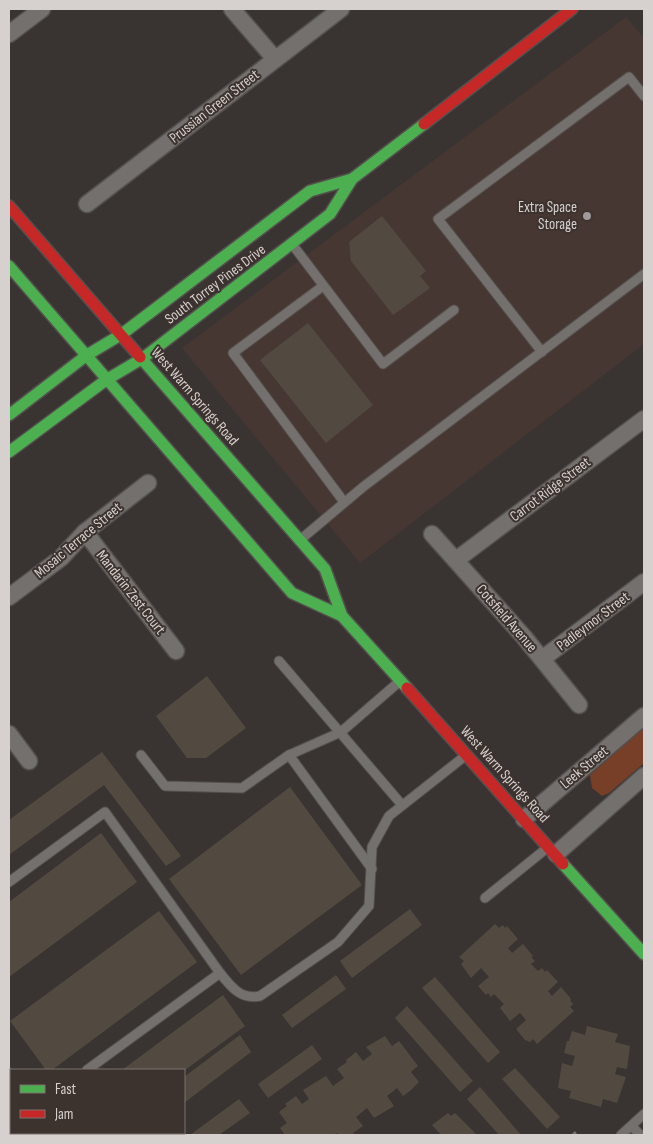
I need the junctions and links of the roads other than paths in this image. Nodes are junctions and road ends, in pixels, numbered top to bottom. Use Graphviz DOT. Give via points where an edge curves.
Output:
graph roads {
  1 [pos="42,9"];
  2 [pos="232,9"];
  3 [pos="341,9"];
  4 [pos="572,9"];
  5 [pos="9,34"];
  6 [pos="275,59"];
  7 [pos="644,96"];
  8 [pos="352,179"];
  9 [pos="87,204"];
  10 [pos="9,206"];
  11 [pos="292,244"];
  12 [pos="9,266"];
  13 [pos="644,274"];
  14 [pos="323,286"];
  15 [pos="454,310"];
  16 [pos="122,334"];
  17 [pos="542,352"];
  18 [pos="87,355"];
  19 [pos="143,358"];
  20 [pos="106,380"];
  21 [pos="9,414"];
  22 [pos="644,419"];
  23 [pos="9,452"];
  24 [pos="148,483"];
  25 [pos="344,502"];
  26 [pos="85,532"];
  27 [pos="432,534"];
  28 [pos="300,540"];
  29 [pos="456,560"];
  30 [pos="644,582"];
  31 [pos="9,597"];
  32 [pos="342,616"];
  33 [pos="176,651"];
  34 [pos="542,659"];
  35 [pos="279,661"];
  36 [pos="401,680"];
  37 [pos="579,705"];
  38 [pos="644,716"];
  39 [pos="342,732"];
  40 [pos="9,734"];
  41 [pos="467,754"];
  42 [pos="141,755"];
  43 [pos="289,755"];
  44 [pos="29,762"];
  45 [pos="644,776"];
  46 [pos="402,805"];
  47 [pos="524,819"];
  48 [pos="553,850"];
  49 [pos="372,869"];
  50 [pos="9,882"];
  51 [pos="485,898"];
  52 [pos="644,954"];
  53 [pos="220,973"];
  54 [pos="88,1069"];
  55 [pos="644,1114"];
  56 [pos="632,1126"];
  57 [pos="621,1135"];
  58 [pos="640,1135"];
  1 -- 5 [label="street"];
  2 -- 6 [label="street"];
  3 -- 6 [label="street, Prussian Green Street"];
  4 -- 8 [label="main road, South Torrey Pines Drive"];
  6 -- 9 [label="street, Prussian Green Street"];
  7 -- 17 [label="lane" via="628,77 438,219"];
  8 -- 11 [label="main road, South Torrey Pines Drive" via="330,214"];
  8 -- 16 [label="main road, South Torrey Pines Drive" via="310,191"];
  10 -- 16 [label="main road, West Warm Springs Road"];
  11 -- 14 [label="lane"];
  11 -- 19 [label="main road, South Torrey Pines Drive"];
  12 -- 18 [label="main road, West Warm Springs Road"];
  13 -- 17 [label="lane"];
  14 -- 15 [label="lane" via="384,364"];
  14 -- 25 [label="lane" via="233,352"];
  16 -- 18 [label="main road, South Torrey Pines Drive"];
  16 -- 19 [label="main road, West Warm Springs Road"];
  17 -- 25 [label="lane"];
  18 -- 20 [label="main road, West Warm Springs Road"];
  18 -- 21 [label="main road, South Torrey Pines Drive"];
  19 -- 20 [label="main road, South Torrey Pines Drive"];
  19 -- 28 [label="main road, West Warm Springs Road"];
  20 -- 23 [label="main road, South Torrey Pines Drive"];
  20 -- 32 [label="main road, West Warm Springs Road" via="292,594"];
  22 -- 29 [label="street, Carrot Ridge Street"];
  24 -- 26 [label="street, Mosaic Terrace Street"];
  25 -- 28 [label="lane"];
  26 -- 31 [label="street, Mosaic Terrace Street" via="61,558"];
  26 -- 33 [label="street, Mandarin Zest Court"];
  27 -- 29 [label="street, Cotsfield Avenue"];
  28 -- 32 [label="main road, West Warm Springs Road" via="325,569"];
  29 -- 34 [label="street, Cotsfield Avenue"];
  30 -- 34 [label="street, Padleymor Street"];
  32 -- 36 [label="main road, West Warm Springs Road"];
  34 -- 37 [label="street, Cotsfield Avenue"];
  35 -- 39 [label="lane"];
  36 -- 39 [label="lane"];
  36 -- 41 [label="main road, West Warm Springs Road"];
  38 -- 47 [label="street, Leek Street"];
  39 -- 43 [label="lane"];
  39 -- 46 [label="lane"];
  40 -- 44 [label="street"];
  41 -- 46 [label="lane"];
  41 -- 47 [label="main road, West Warm Springs Road"];
  42 -- 43 [label="lane" via="165,786 242,788"];
  43 -- 49 [label="lane"];
  45 -- 48 [label="street"];
  46 -- 49 [label="lane" via="389,816 372,847"];
  47 -- 48 [label="main road, West Warm Springs Road"];
  48 -- 51 [label="lane"];
  48 -- 52 [label="main road, West Warm Springs Road"];
  49 -- 53 [label="lane" via="369,906 338,942 260,996 252,998 238,993"];
  50 -- 53 [label="lane" via="105,812"];
  53 -- 54 [label="lane"];
  55 -- 56 [label="lane"];
  56 -- 57 [label="lane"];
  56 -- 58 [label="lane"];
}
